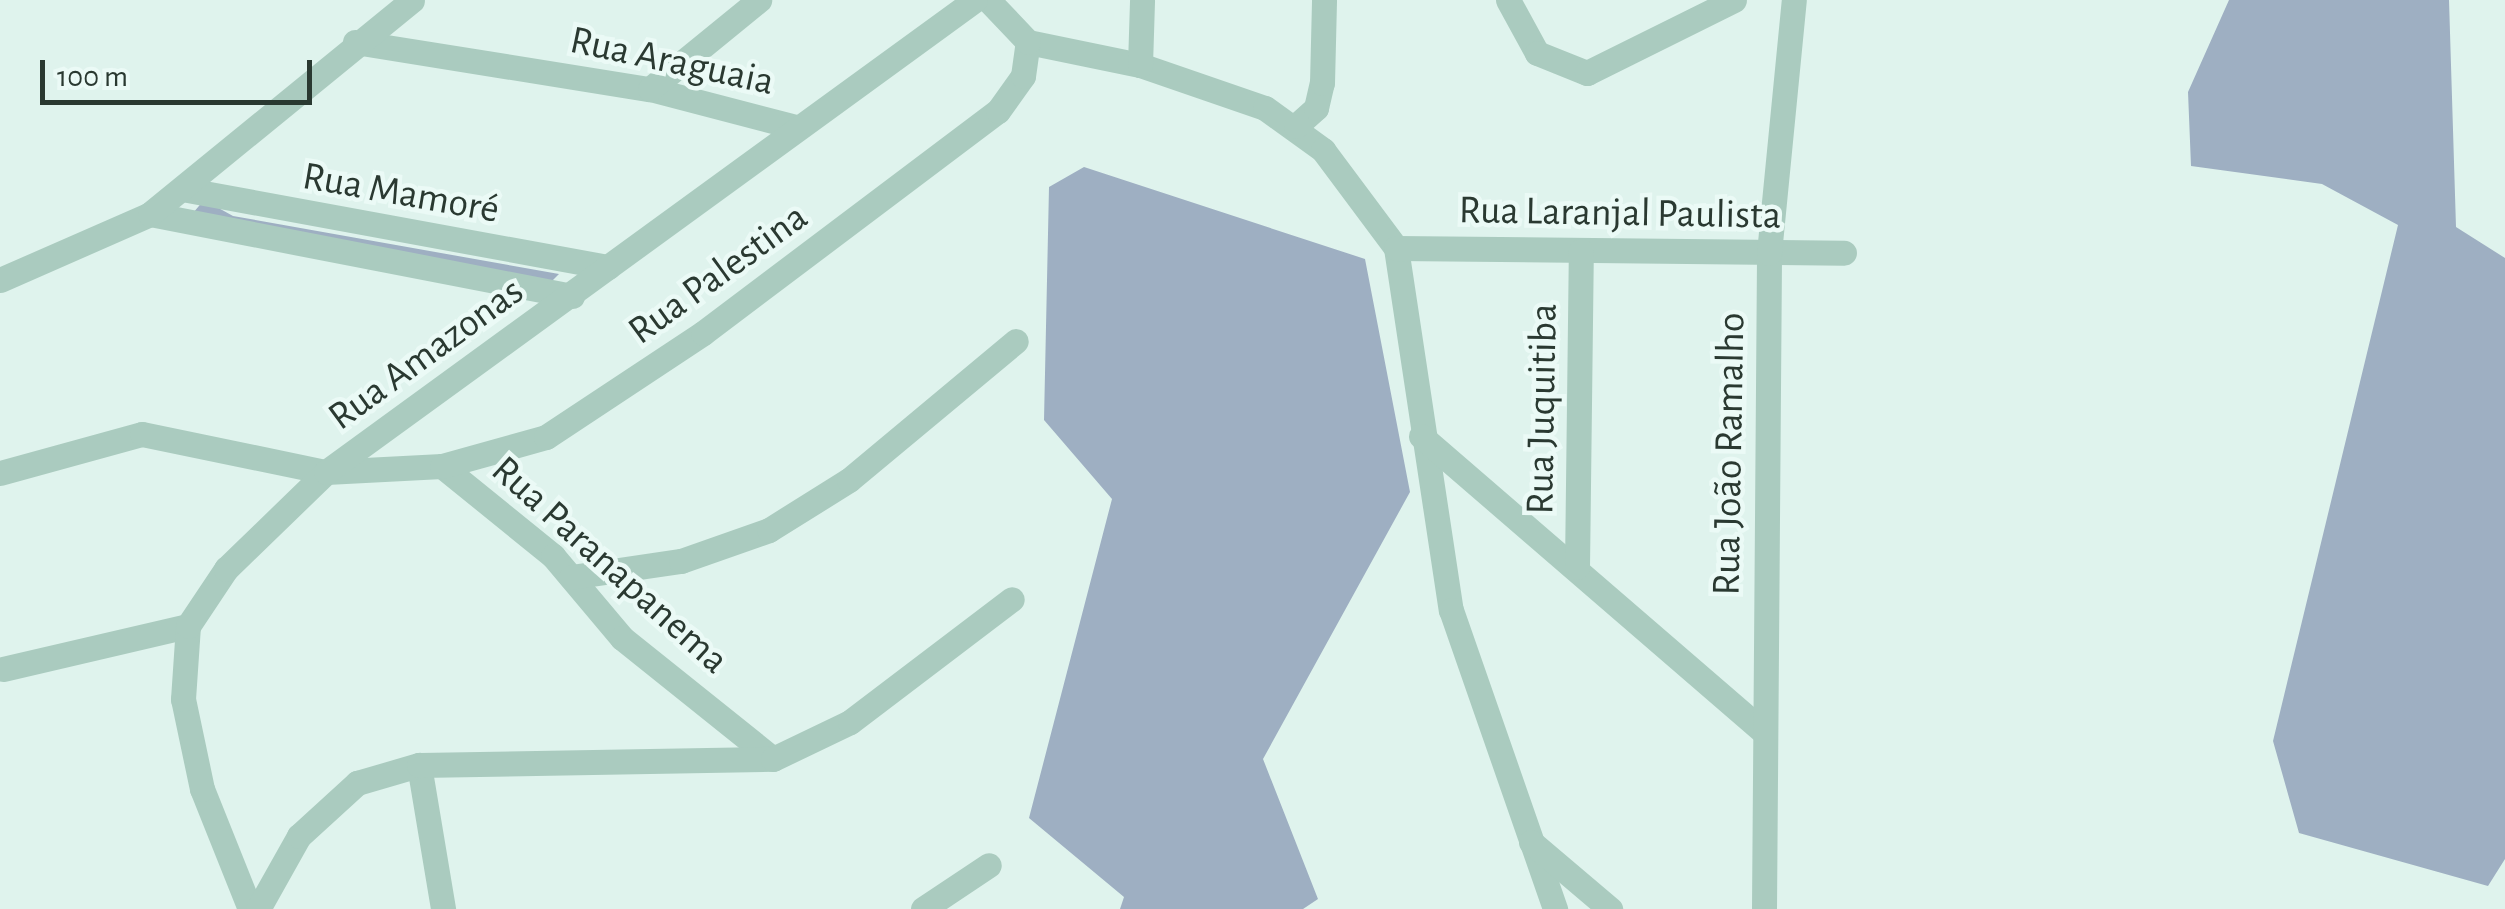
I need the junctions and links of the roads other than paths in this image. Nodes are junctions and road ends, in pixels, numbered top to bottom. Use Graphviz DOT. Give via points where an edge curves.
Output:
graph roads {
  1 [pos="412,0"];
  2 [pos="759,0"];
  3 [pos="975,0"];
  4 [pos="988,0"];
  5 [pos="1142,0"];
  6 [pos="1324,0"];
  7 [pos="1508,0"];
  8 [pos="1734,0"];
  9 [pos="1794,0"];
  10 [pos="355,42"];
  11 [pos="1028,42"];
  12 [pos="1140,65"];
  13 [pos="650,90"];
  14 [pos="1296,126"];
  15 [pos="796,127"];
  16 [pos="182,188"];
  17 [pos="150,214"];
  18 [pos="1396,248"];
  19 [pos="1581,251"];
  20 [pos="1844,252"];
  21 [pos="1769,253"];
  22 [pos="608,267"];
  23 [pos="0,280"];
  24 [pos="572,296"];
  25 [pos="1016,341"];
  26 [pos="1421,436"];
  27 [pos="442,466"];
  28 [pos="326,472"];
  29 [pos="0,473"];
  30 [pos="1578,567"];
  31 [pos="571,577"];
  32 [pos="1012,599"];
  33 [pos="188,626"];
  34 [pos="3,669"];
  35 [pos="1764,732"];
  36 [pos="772,759"];
  37 [pos="419,765"];
  38 [pos="1528,838"];
  39 [pos="988,865"];
  40 [pos="250,909"];
  41 [pos="258,909"];
  42 [pos="443,909"];
  43 [pos="923,909"];
  44 [pos="1555,909"];
  45 [pos="1610,909"];
  46 [pos="1764,909"];
  1 -- 10 [label="street"];
  2 -- 13 [label="street"];
  3 -- 15 [label="street, Rua Amazonas"];
  4 -- 11 [label="street"];
  5 -- 12 [label="street"];
  6 -- 14 [label="street" via="1322,84 1316,108"];
  7 -- 8 [label="street" via="1537,53 1586,72"];
  9 -- 21 [label="street, Rua João Ramalho"];
  10 -- 13 [label="street, Rua Araguaia"];
  10 -- 16 [label="street"];
  11 -- 12 [label="street"];
  11 -- 27 [label="street, Rua Palestina" via="1023,76 998,111 704,333 546,437"];
  12 -- 14 [label="street"];
  13 -- 15 [label="street, Rua Araguaia"];
  14 -- 18 [label="street"];
  15 -- 22 [label="street, Rua Amazonas"];
  16 -- 17 [label="street"];
  16 -- 22 [label="street, Rua Mamoré"];
  17 -- 23 [label="street"];
  17 -- 24 [label="street, Rua Mamoré"];
  18 -- 19 [label="street, Rua Laranjal Paulista"];
  18 -- 26 [label="street"];
  19 -- 21 [label="street, Rua Laranjal Paulista"];
  19 -- 30 [label="street, Rua Juquitiba"];
  20 -- 21 [label="street, Rua Laranjal Paulista"];
  21 -- 35 [label="street, Rua João Ramalho"];
  22 -- 24 [label="street, Rua Amazonas"];
  24 -- 28 [label="street, Rua Amazonas"];
  25 -- 31 [label="street" via="849,480 769,530 681,561"];
  26 -- 30 [label="street"];
  26 -- 38 [label="street" via="1451,610"];
  27 -- 28 [label="street, Rua Palestina"];
  27 -- 31 [label="street, Rua Paranapanema"];
  28 -- 29 [label="street, Rua Palestina" via="142,434"];
  28 -- 33 [label="street, Rua Amazonas" via="226,568"];
  30 -- 35 [label="street"];
  31 -- 36 [label="street, Rua Paranapanema" via="622,638"];
  32 -- 36 [label="street" via="850,722"];
  33 -- 34 [label="street"];
  33 -- 40 [label="street" via="189,743"];
  35 -- 46 [label="street, Rua João Ramalho"];
  36 -- 37 [label="street"];
  37 -- 41 [label="street" via="357,782 327,804"];
  37 -- 42 [label="street"];
  38 -- 44 [label="street"];
  38 -- 45 [label="street"];
  39 -- 43 [label="street"];
}
